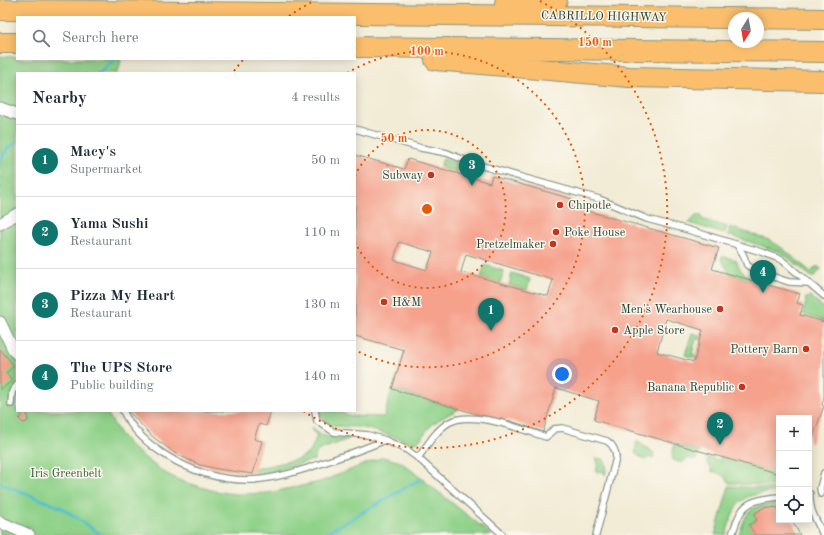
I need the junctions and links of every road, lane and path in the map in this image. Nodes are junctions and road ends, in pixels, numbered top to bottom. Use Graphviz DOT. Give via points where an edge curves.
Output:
graph roads {
  1 [pos="557,0"];
  2 [pos="0,10"];
  3 [pos="311,13"];
  4 [pos="824,18"];
  5 [pos="0,43"];
  6 [pos="16,43"];
  7 [pos="361,47"];
  8 [pos="824,52"];
  9 [pos="824,81"];
  10 [pos="0,108"];
  11 [pos="16,114"];
  12 [pos="356,129"];
  13 [pos="16,215"];
  14 [pos="0,224"];
  15 [pos="737,244"];
  16 [pos="808,283"];
  17 [pos="824,296"];
  18 [pos="0,322"];
  19 [pos="16,353"];
  20 [pos="16,386"];
  21 [pos="11,404"];
  22 [pos="123,412"];
  23 [pos="315,412"];
  24 [pos="385,440"];
  25 [pos="418,458"];
  26 [pos="824,473"];
  27 [pos="812,494"];
  28 [pos="823,494"];
  29 [pos="776,497"];
  30 [pos="812,512"];
  31 [pos="0,522"];
  32 [pos="29,535"];
  33 [pos="503,535"];
  34 [pos="596,535"];
  35 [pos="732,535"];
  36 [pos="823,535"];
  1 -- 3 [label="highway"];
  2 -- 3 [label="highway, CABRILLO HIGHWAY"];
  3 -- 4 [label="highway, CABRILLO HIGHWAY"];
  5 -- 6 [label="highway"];
  7 -- 8 [label="highway"];
  7 -- 9 [label="highway" via="410,57 605,75"];
  10 -- 11 [label="street"];
  12 -- 15 [label="lane" via="447,153 472,163 599,199 646,219"];
  13 -- 14 [label="street"];
  15 -- 16 [label="lane" via="778,258"];
  15 -- 16 [label="lane" via="747,265 756,271 789,282"];
  16 -- 17 [label="lane"];
  18 -- 19 [label="street"];
  20 -- 21 [label="lane" via="12,392"];
  22 -- 24 [label="lane" via="150,444 174,460 198,471 234,479 259,480 295,472 353,454"];
  23 -- 24 [label="lane" via="317,421 334,432 368,435"];
  24 -- 25 [label="lane"];
  25 -- 33 [label="lane"];
  25 -- 34 [label="lane" via="442,428 452,421 466,418 482,419 546,437 554,429 562,428 607,441 613,446 616,458"];
  26 -- 28 [label="lane" via="820,488"];
  27 -- 28 [label="lane"];
  29 -- 35 [label="lane" via="753,501 746,505 738,517"];
  30 -- 36 [label="lane"];
  31 -- 32 [label="street"];
}
